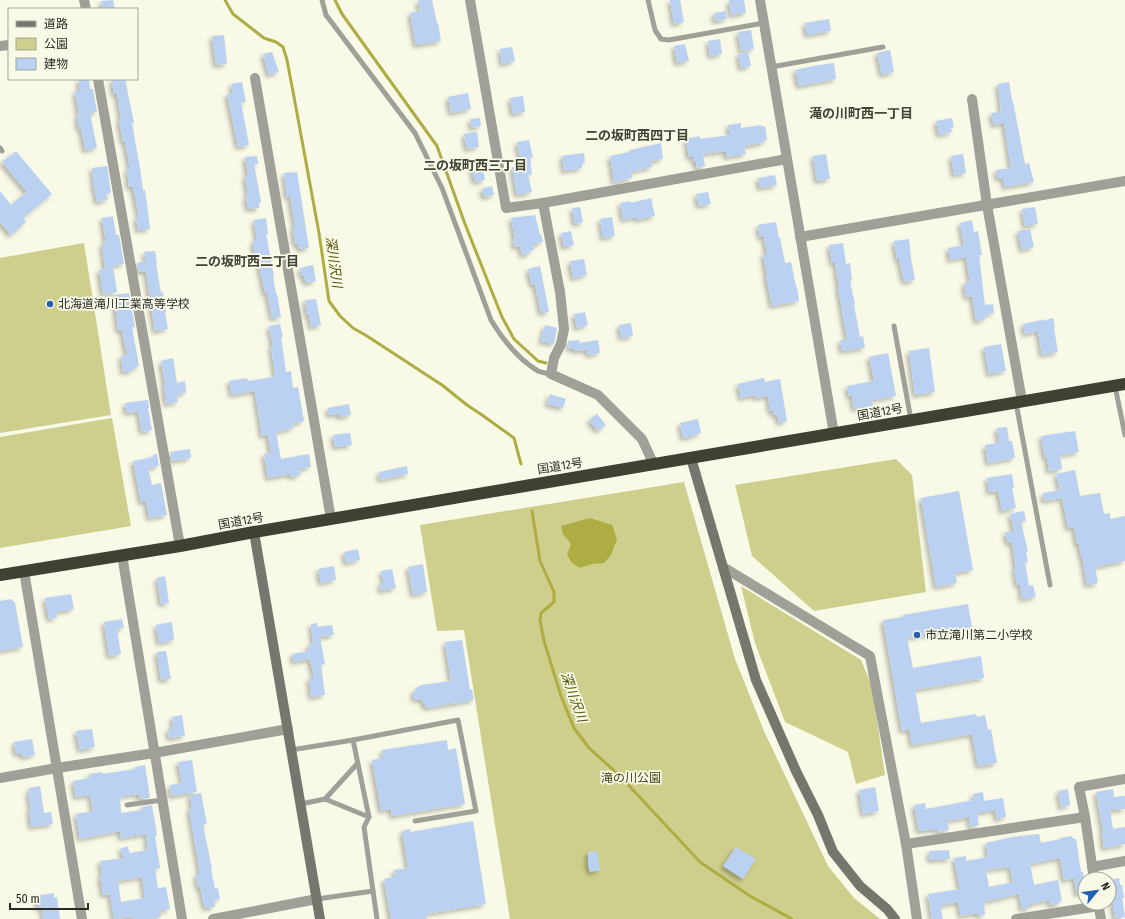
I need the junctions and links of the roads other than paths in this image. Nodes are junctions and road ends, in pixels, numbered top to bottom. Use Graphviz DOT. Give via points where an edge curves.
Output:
graph roads {
  1 [pos="322,0"];
  2 [pos="470,0"];
  3 [pos="648,0"];
  4 [pos="760,0"];
  5 [pos="764,23"];
  6 [pos="883,47"];
  7 [pos="772,67"];
  8 [pos="255,78"];
  9 [pos="98,80"];
  10 [pos="972,99"];
  11 [pos="787,159"];
  12 [pos="1125,181"];
  13 [pos="543,203"];
  14 [pos="987,205"];
  15 [pos="800,237"];
  16 [pos="894,326"];
  17 [pos="551,374"];
  18 [pos="1120,385"];
  19 [pos="1019,402"];
  20 [pos="911,420"];
  21 [pos="834,434"];
  22 [pos="1125,435"];
  23 [pos="691,458"];
  24 [pos="654,465"];
  25 [pos="331,519"];
  26 [pos="254,532"];
  27 [pos="180,546"];
  28 [pos="122,555"];
  29 [pos="723,567"];
  30 [pos="24,571"];
  31 [pos="0,575"];
  32 [pos="1050,586"];
  33 [pos="288,729"];
  34 [pos="353,740"];
  35 [pos="291,750"];
  36 [pos="154,753"];
  37 [pos="358,764"];
  38 [pos="58,768"];
  39 [pos="0,778"];
  40 [pos="1125,779"];
  41 [pos="326,799"];
  42 [pos="162,800"];
  43 [pos="301,804"];
  44 [pos="127,805"];
  45 [pos="369,817"];
  46 [pos="1085,817"];
  47 [pos="415,821"];
  48 [pos="906,844"];
  49 [pos="1125,861"];
  50 [pos="1092,867"];
  51 [pos="1093,871"];
  52 [pos="373,891"];
  53 [pos="317,899"];
  54 [pos="1077,909"];
  55 [pos="82,919"];
  56 [pos="182,919"];
  57 [pos="213,919"];
  58 [pos="320,919"];
  59 [pos="377,919"];
  60 [pos="895,919"];
  61 [pos="917,919"];
  62 [pos="1016,919"];
  1 -- 17 [label="lane" via="326,15 415,133 442,188 491,320 512,350 539,372"];
  2 -- 13 [label="street" via="506,208"];
  3 -- 5 [label="lane" via="655,30 661,39 669,40"];
  4 -- 5 [label="street"];
  5 -- 7 [label="street"];
  6 -- 7 [label="lane"];
  7 -- 11 [label="street"];
  8 -- 25 [label="street"];
  9 -- 27 [label="street"];
  10 -- 14 [label="street"];
  11 -- 13 [label="street"];
  11 -- 15 [label="street"];
  12 -- 14 [label="street"];
  13 -- 17 [label="street" via="560,292 564,329"];
  14 -- 15 [label="street"];
  14 -- 19 [label="street"];
  15 -- 21 [label="street"];
  16 -- 20 [label="lane"];
  17 -- 24 [label="street" via="598,395 642,440"];
  18 -- 19 [label="highway, 国道12号"];
  18 -- 22 [label="lane"];
  19 -- 20 [label="highway, 国道12号"];
  19 -- 32 [label="lane"];
  20 -- 21 [label="highway, 国道12号"];
  21 -- 23 [label="highway, 国道12号"];
  23 -- 24 [label="highway, 国道12号"];
  23 -- 29 [label="street"];
  24 -- 25 [label="highway, 国道12号"];
  25 -- 26 [label="highway, 国道12号"];
  26 -- 27 [label="highway, 国道12号"];
  26 -- 33 [label="street"];
  27 -- 28 [label="highway, 国道12号"];
  28 -- 30 [label="highway, 国道12号"];
  28 -- 36 [label="street"];
  29 -- 48 [label="street" via="870,656"];
  29 -- 60 [label="street" via="756,680 833,852 860,886 888,909"];
  30 -- 31 [label="highway, 国道12号"];
  30 -- 38 [label="street"];
  33 -- 35 [label="street"];
  33 -- 36 [label="street"];
  34 -- 35 [label="lane"];
  34 -- 37 [label="lane"];
  34 -- 47 [label="lane" via="458,720 476,811"];
  35 -- 43 [label="street"];
  36 -- 38 [label="street"];
  36 -- 42 [label="street"];
  37 -- 41 [label="lane"];
  37 -- 45 [label="lane"];
  38 -- 39 [label="street"];
  38 -- 55 [label="street"];
  40 -- 46 [label="street" via="1079,787"];
  41 -- 43 [label="lane"];
  41 -- 45 [label="lane"];
  42 -- 44 [label="lane"];
  42 -- 56 [label="street"];
  43 -- 53 [label="street"];
  45 -- 52 [label="lane" via="364,827"];
  46 -- 48 [label="street"];
  46 -- 50 [label="street"];
  48 -- 61 [label="street"];
  49 -- 50 [label="street"];
  50 -- 51 [label="street"];
  52 -- 53 [label="lane"];
  52 -- 59 [label="lane"];
  53 -- 57 [label="street"];
  53 -- 58 [label="street"];
  54 -- 62 [label="street"];
}
